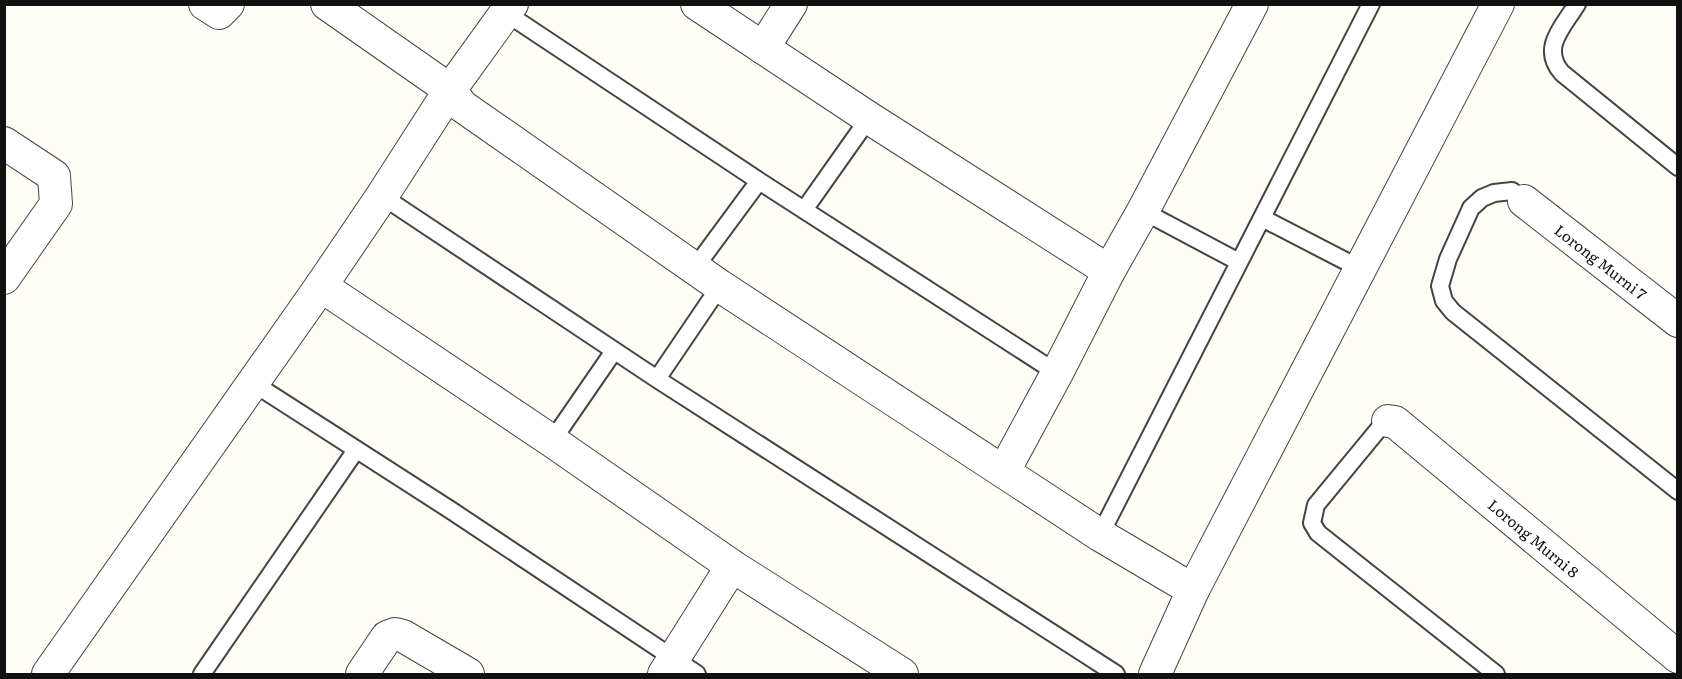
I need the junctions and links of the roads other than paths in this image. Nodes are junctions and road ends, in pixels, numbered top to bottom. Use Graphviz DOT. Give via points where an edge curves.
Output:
graph roads {
  1 [pos="205,4"];
  2 [pos="228,4"];
  3 [pos="696,4"];
  4 [pos="791,4"];
  5 [pos="1252,4"];
  6 [pos="1371,4"];
  7 [pos="1497,4"];
  8 [pos="1577,4"];
  9 [pos="509,9"];
  10 [pos="346,10"];
  11 [pos="763,48"];
  12 [pos="450,90"];
  13 [pos="870,118"];
  14 [pos="4,143"];
  15 [pos="1677,167"];
  16 [pos="759,181"];
  17 [pos="382,196"];
  18 [pos="1524,201"];
  19 [pos="804,210"];
  20 [pos="1143,211"];
  21 [pos="1262,218"];
  22 [pos="1239,262"];
  23 [pos="1359,268"];
  24 [pos="694,269"];
  25 [pos="1109,271"];
  26 [pos="4,278"];
  27 [pos="321,286"];
  28 [pos="720,286"];
  29 [pos="1677,321"];
  30 [pos="614,351"];
  31 [pos="1057,374"];
  32 [pos="657,379"];
  33 [pos="253,383"];
  34 [pos="1388,421"];
  35 [pos="552,441"];
  36 [pos="356,450"];
  37 [pos="1004,471"];
  38 [pos="1677,491"];
  39 [pos="1100,535"];
  40 [pos="732,566"];
  41 [pos="1193,590"];
  42 [pos="1677,657"];
  43 [pos="678,670"];
  44 [pos="48,675"];
  45 [pos="202,675"];
  46 [pos="362,675"];
  47 [pos="468,675"];
  48 [pos="902,675"];
  49 [pos="1116,675"];
  50 [pos="1155,675"];
  51 [pos="1496,675"];
  1 -- 2 [label="street" via="219,13"];
  3 -- 11 [label="street"];
  4 -- 11 [label="street"];
  5 -- 20 [label="street"];
  6 -- 21 [label="lane"];
  7 -- 23 [label="street"];
  8 -- 15 [label="lane" via="1554,41 1555,65"];
  9 -- 12 [label="street"];
  9 -- 16 [label="lane"];
  10 -- 12 [label="street"];
  11 -- 13 [label="street"];
  12 -- 17 [label="street"];
  12 -- 24 [label="street" via="462,106"];
  13 -- 19 [label="lane"];
  13 -- 25 [label="street"];
  14 -- 26 [label="street" via="54,176 56,204"];
  16 -- 19 [label="lane"];
  16 -- 24 [label="lane"];
  17 -- 27 [label="street"];
  17 -- 30 [label="lane"];
  18 -- 29 [label="street, Lorong Murni 7"];
  18 -- 38 [label="lane" via="1512,192 1494,193 1471,208 1440,286 1444,301"];
  19 -- 31 [label="lane"];
  20 -- 22 [label="lane"];
  20 -- 25 [label="street"];
  21 -- 22 [label="lane"];
  21 -- 23 [label="lane"];
  22 -- 39 [label="lane"];
  23 -- 41 [label="street"];
  24 -- 28 [label="street"];
  25 -- 31 [label="street"];
  27 -- 33 [label="street"];
  27 -- 35 [label="street"];
  28 -- 32 [label="lane"];
  28 -- 37 [label="street"];
  30 -- 32 [label="lane"];
  30 -- 35 [label="lane"];
  31 -- 37 [label="street"];
  32 -- 49 [label="lane"];
  33 -- 36 [label="lane"];
  33 -- 44 [label="street"];
  34 -- 42 [label="street, Lorong Murni 8" via="1395,422"];
  34 -- 51 [label="lane" via="1316,505 1312,523 1318,533"];
  35 -- 40 [label="street"];
  36 -- 43 [label="lane"];
  36 -- 45 [label="lane"];
  37 -- 39 [label="street"];
  39 -- 41 [label="street"];
  40 -- 43 [label="street"];
  40 -- 48 [label="street"];
  41 -- 50 [label="street"];
  46 -- 47 [label="street" via="387,638 395,634"];
}
